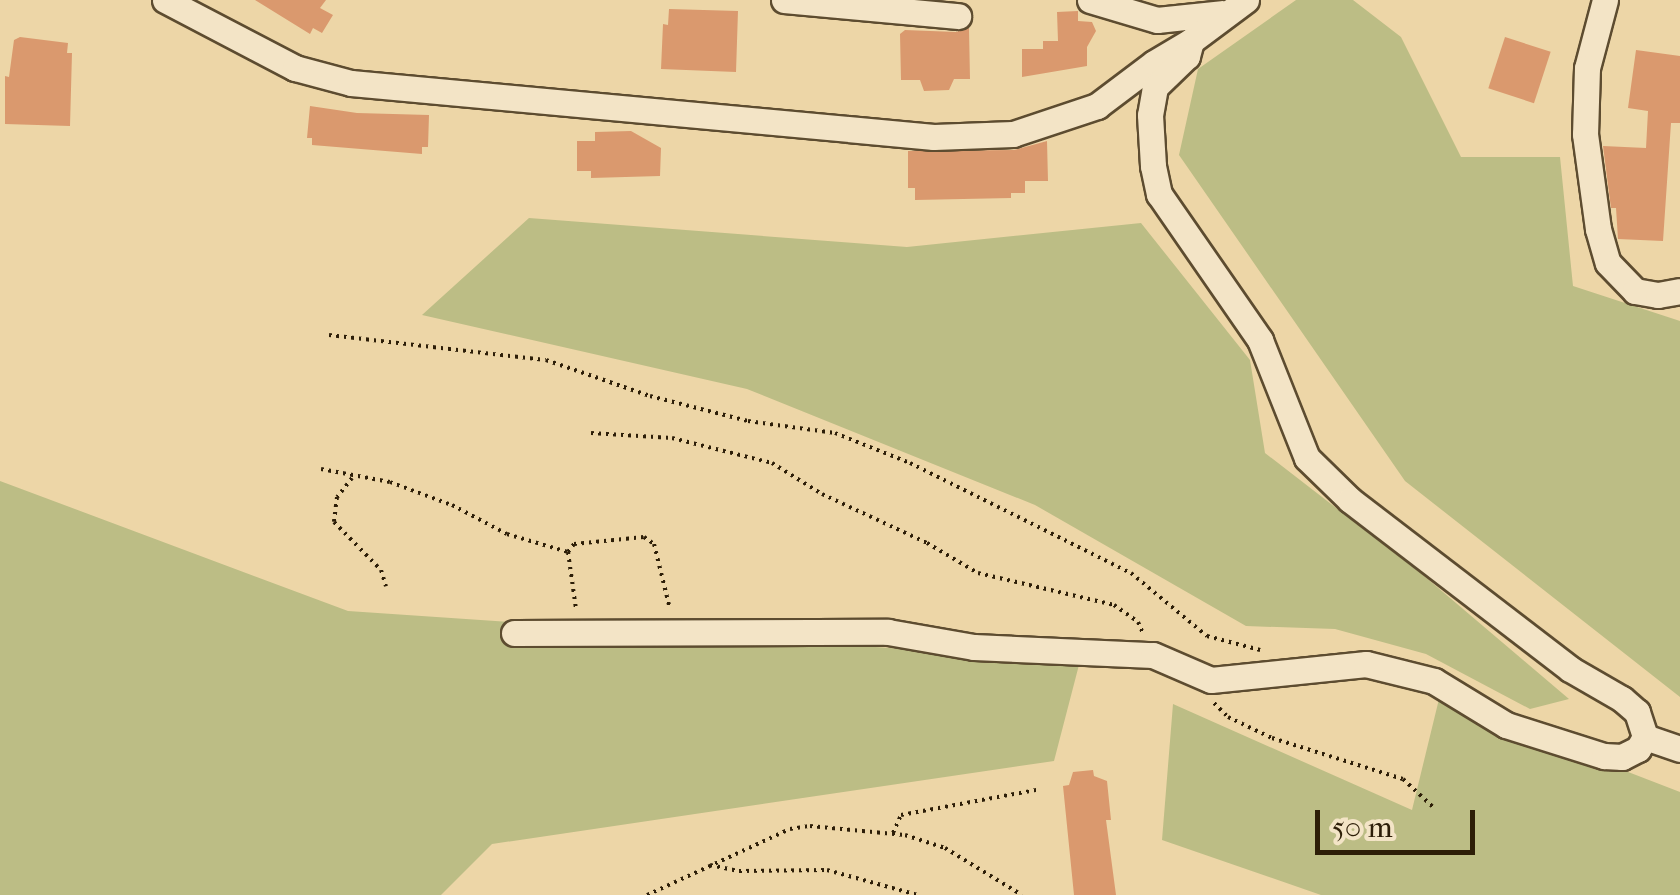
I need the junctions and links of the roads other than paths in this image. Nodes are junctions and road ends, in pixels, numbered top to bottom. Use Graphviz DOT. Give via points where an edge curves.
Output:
graph roads {
  1 [pos="165,0"];
  2 [pos="784,0"];
  3 [pos="1090,0"];
  4 [pos="1605,0"];
  5 [pos="1236,6"];
  6 [pos="958,16"];
  7 [pos="1191,41"];
  8 [pos="1680,291"];
  9 [pos="514,633"];
  10 [pos="1644,736"];
  11 [pos="1680,749"];
  1 -- 7 [label="street" via="295,68 351,83 934,138 1012,134 1079,113"];
  2 -- 6 [label="street"];
  3 -- 5 [label="street" via="1158,20"];
  4 -- 8 [label="street" via="1587,68 1588,182 1598,229 1608,263 1635,291"];
  5 -- 7 [label="street"];
  7 -- 10 [label="street" via="1187,56 1155,87 1159,194 1260,340 1307,458 1350,500 1570,668 1622,699 1637,712"];
  9 -- 10 [label="street" via="888,632 974,647 1153,655 1211,680 1334,664 1386,668 1434,682 1506,725 1604,756 1638,750"];
  10 -- 11 [label="street"];
}
